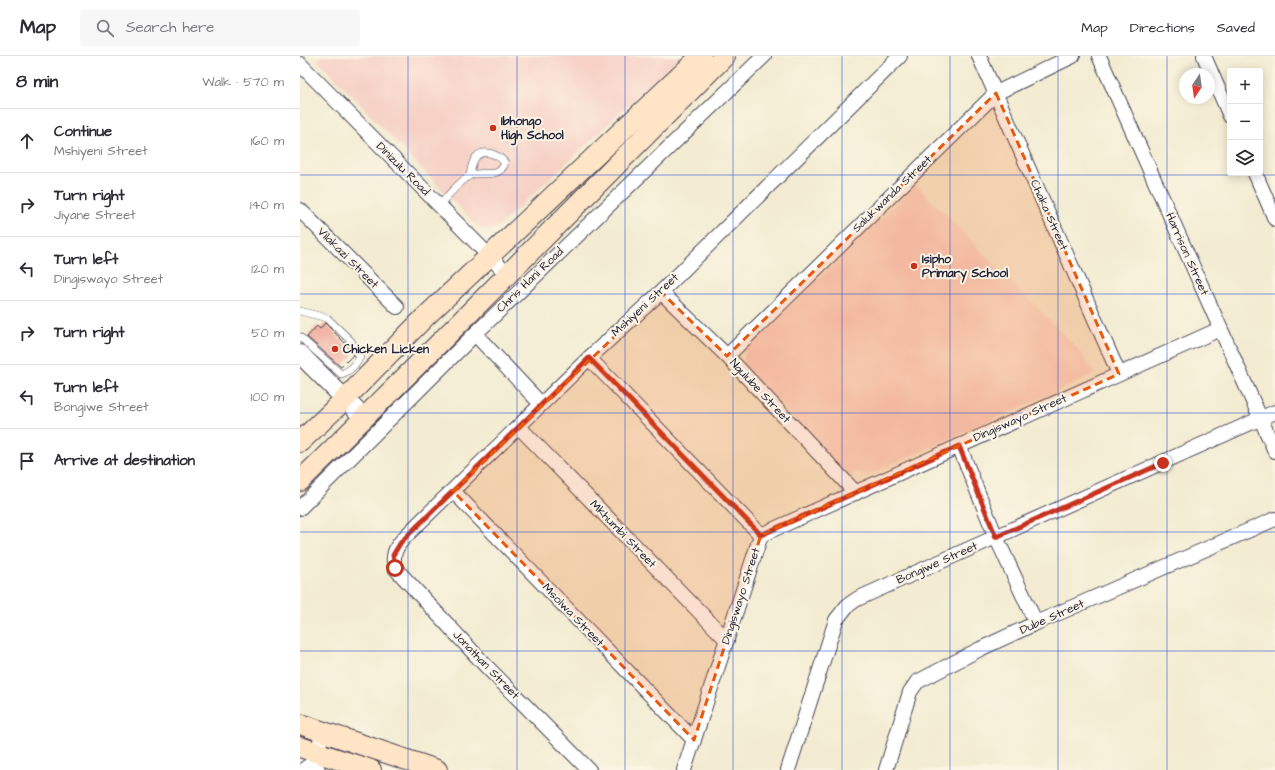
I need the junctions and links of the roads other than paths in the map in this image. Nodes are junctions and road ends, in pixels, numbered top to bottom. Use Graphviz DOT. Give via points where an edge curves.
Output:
graph roads {
  1 [pos="701,56"];
  2 [pos="725,56"];
  3 [pos="764,56"];
  4 [pos="900,56"];
  5 [pos="979,56"];
  6 [pos="1073,56"];
  7 [pos="1099,56"];
  8 [pos="1204,56"];
  9 [pos="300,64"];
  10 [pos="996,93"];
  11 [pos="1227,109"];
  12 [pos="470,175"];
  13 [pos="1256,176"];
  14 [pos="439,205"];
  15 [pos="300,210"];
  16 [pos="1275,220"];
  17 [pos="489,256"];
  18 [pos="507,274"];
  19 [pos="661,292"];
  20 [pos="397,307"];
  21 [pos="300,311"];
  22 [pos="1220,329"];
  23 [pos="475,334"];
  24 [pos="300,337"];
  25 [pos="300,354"];
  26 [pos="727,356"];
  27 [pos="589,358"];
  28 [pos="1119,374"];
  29 [pos="345,399"];
  30 [pos="541,404"];
  31 [pos="1275,412"];
  32 [pos="364,418"];
  33 [pos="1260,419"];
  34 [pos="519,427"];
  35 [pos="300,442"];
  36 [pos="959,446"];
  37 [pos="1275,451"];
  38 [pos="300,481"];
  39 [pos="453,491"];
  40 [pos="856,493"];
  41 [pos="300,508"];
  42 [pos="1275,519"];
  43 [pos="761,535"];
  44 [pos="996,537"];
  45 [pos="393,555"];
  46 [pos="1036,623"];
  47 [pos="727,640"];
  48 [pos="300,724"];
  49 [pos="323,732"];
  50 [pos="694,740"];
  51 [pos="310,761"];
  52 [pos="371,770"];
  53 [pos="437,770"];
  54 [pos="588,770"];
  55 [pos="684,770"];
  56 [pos="788,770"];
  57 [pos="886,770"];
  1 -- 17 [label="main road"];
  2 -- 18 [label="main road, Chris Hani Road"];
  3 -- 23 [label="street, Chris Hani Road"];
  4 -- 19 [label="street, Mshiyeni Street"];
  5 -- 10 [label="street, Chaka Street"];
  6 -- 10 [label="street, Salukwanda Street"];
  7 -- 22 [label="street, Harrison Street"];
  8 -- 11 [label="street"];
  9 -- 14 [label="street, Dinizulu Road"];
  10 -- 26 [label="street, Salukwanda Street"];
  10 -- 28 [label="street, Chaka Street"];
  12 -- 12 [label="lane" via="476,157 481,154 487,152 505,162 503,169 498,172"];
  12 -- 14 [label="lane"];
  13 -- 16 [label="street"];
  14 -- 17 [label="street, Dinizulu Road"];
  15 -- 20 [label="street, Vilakazi Street"];
  17 -- 18 [label="street, Dinizulu Road"];
  17 -- 29 [label="main road"];
  18 -- 32 [label="main road, Chris Hani Road"];
  19 -- 26 [label="street, Ngulube Street"];
  19 -- 27 [label="street, Mshiyeni Street"];
  21 -- 24 [label="lane" via="327,318 351,341 360,357 346,373 341,374"];
  22 -- 28 [label="street, Dingiswayo Street"];
  22 -- 33 [label="street, Harrison Street"];
  23 -- 30 [label="street"];
  23 -- 41 [label="street, Chris Hani Road"];
  25 -- 29 [label="street"];
  26 -- 40 [label="street, Ngulube Street"];
  27 -- 30 [label="street, Mshiyeni Street"];
  27 -- 43 [label="street"];
  28 -- 36 [label="street, Dingiswayo Street"];
  29 -- 32 [label="street"];
  29 -- 35 [label="main road"];
  30 -- 34 [label="street, Mshiyeni Street"];
  31 -- 33 [label="street, Bongiwe Street"];
  32 -- 38 [label="main road, Chris Hani Road"];
  33 -- 37 [label="street, Harrison Street"];
  33 -- 44 [label="street, Bongiwe Street"];
  34 -- 39 [label="street, Mshiyeni Street"];
  34 -- 47 [label="street, Mkhumbi Street"];
  36 -- 40 [label="street, Dingiswayo Street"];
  36 -- 44 [label="street"];
  39 -- 45 [label="street, Mshiyeni Street" via="401,542"];
  39 -- 50 [label="street, Msolwa Street"];
  40 -- 43 [label="street, Dingiswayo Street"];
  42 -- 46 [label="street, Dube Street"];
  43 -- 47 [label="street, Dingiswayo Street"];
  44 -- 46 [label="street"];
  44 -- 56 [label="street, Bongiwe Street" via="857,599 842,611 836,620"];
  45 -- 54 [label="street, Jonathan Street" via="395,568"];
  46 -- 57 [label="street, Dube Street" via="917,682 910,692"];
  47 -- 50 [label="street, Dingiswayo Street"];
  48 -- 49 [label="main road"];
  49 -- 51 [label="street"];
  49 -- 53 [label="main road"];
  50 -- 55 [label="street, Dingiswayo Street"];
  51 -- 52 [label="main road"];
}
